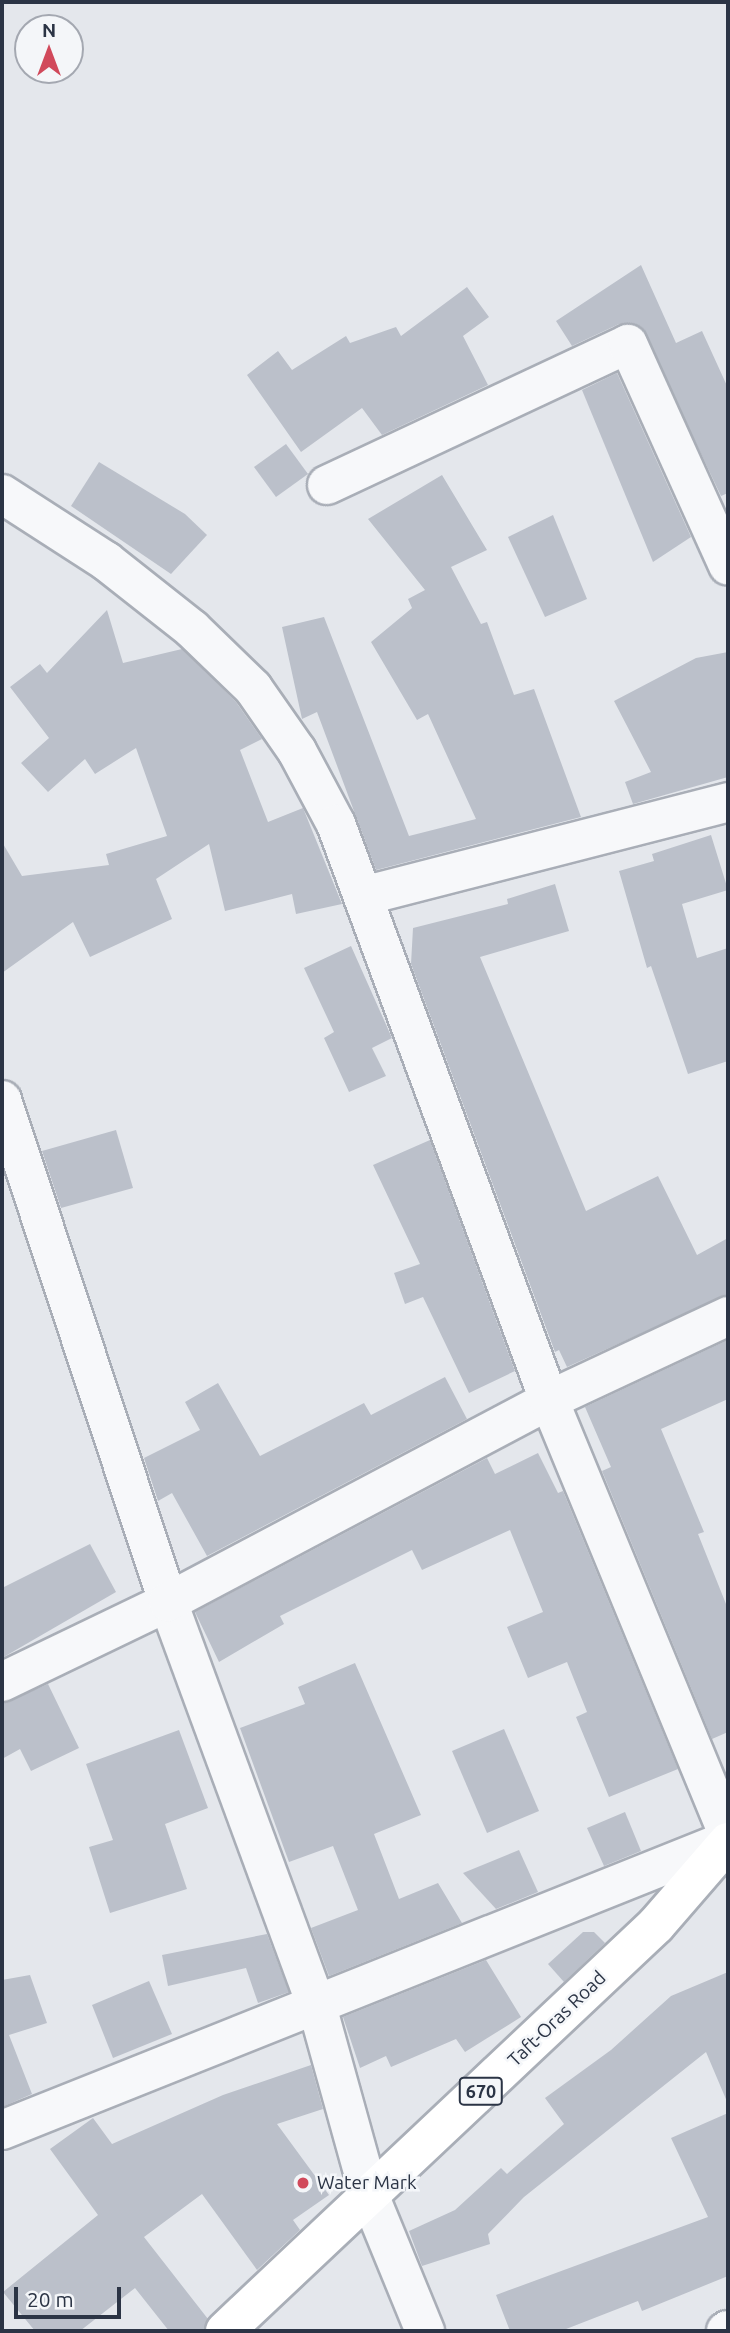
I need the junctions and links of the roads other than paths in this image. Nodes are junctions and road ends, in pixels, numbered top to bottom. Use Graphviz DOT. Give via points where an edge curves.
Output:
graph roads {
  1 [pos="327,485"];
  2 [pos="2,494"];
  3 [pos="728,565"];
  4 [pos="728,802"];
  5 [pos="363,896"];
  6 [pos="2,1100"];
  7 [pos="728,1316"];
  8 [pos="549,1400"];
  9 [pos="168,1602"];
  10 [pos="2,1682"];
  11 [pos="728,1834"];
  12 [pos="728,1841"];
  13 [pos="317,2006"];
  14 [pos="2,2130"];
  15 [pos="370,2197"];
  16 [pos="225,2331"];
  17 [pos="425,2331"];
  1 -- 3 [label="street" via="628,344"];
  2 -- 5 [label="street" via="106,561 192,629 253,688 310,775"];
  4 -- 5 [label="street"];
  5 -- 8 [label="street"];
  6 -- 9 [label="street"];
  7 -- 8 [label="street"];
  8 -- 9 [label="street"];
  8 -- 11 [label="street"];
  9 -- 10 [label="street"];
  9 -- 13 [label="street"];
  12 -- 13 [label="street"];
  12 -- 15 [label="main road, Taft-Oras Road / 670" via="656,1925"];
  13 -- 14 [label="street"];
  13 -- 15 [label="street"];
  15 -- 16 [label="main road, Taft-Oras Road / 670"];
  15 -- 17 [label="street"];
}
